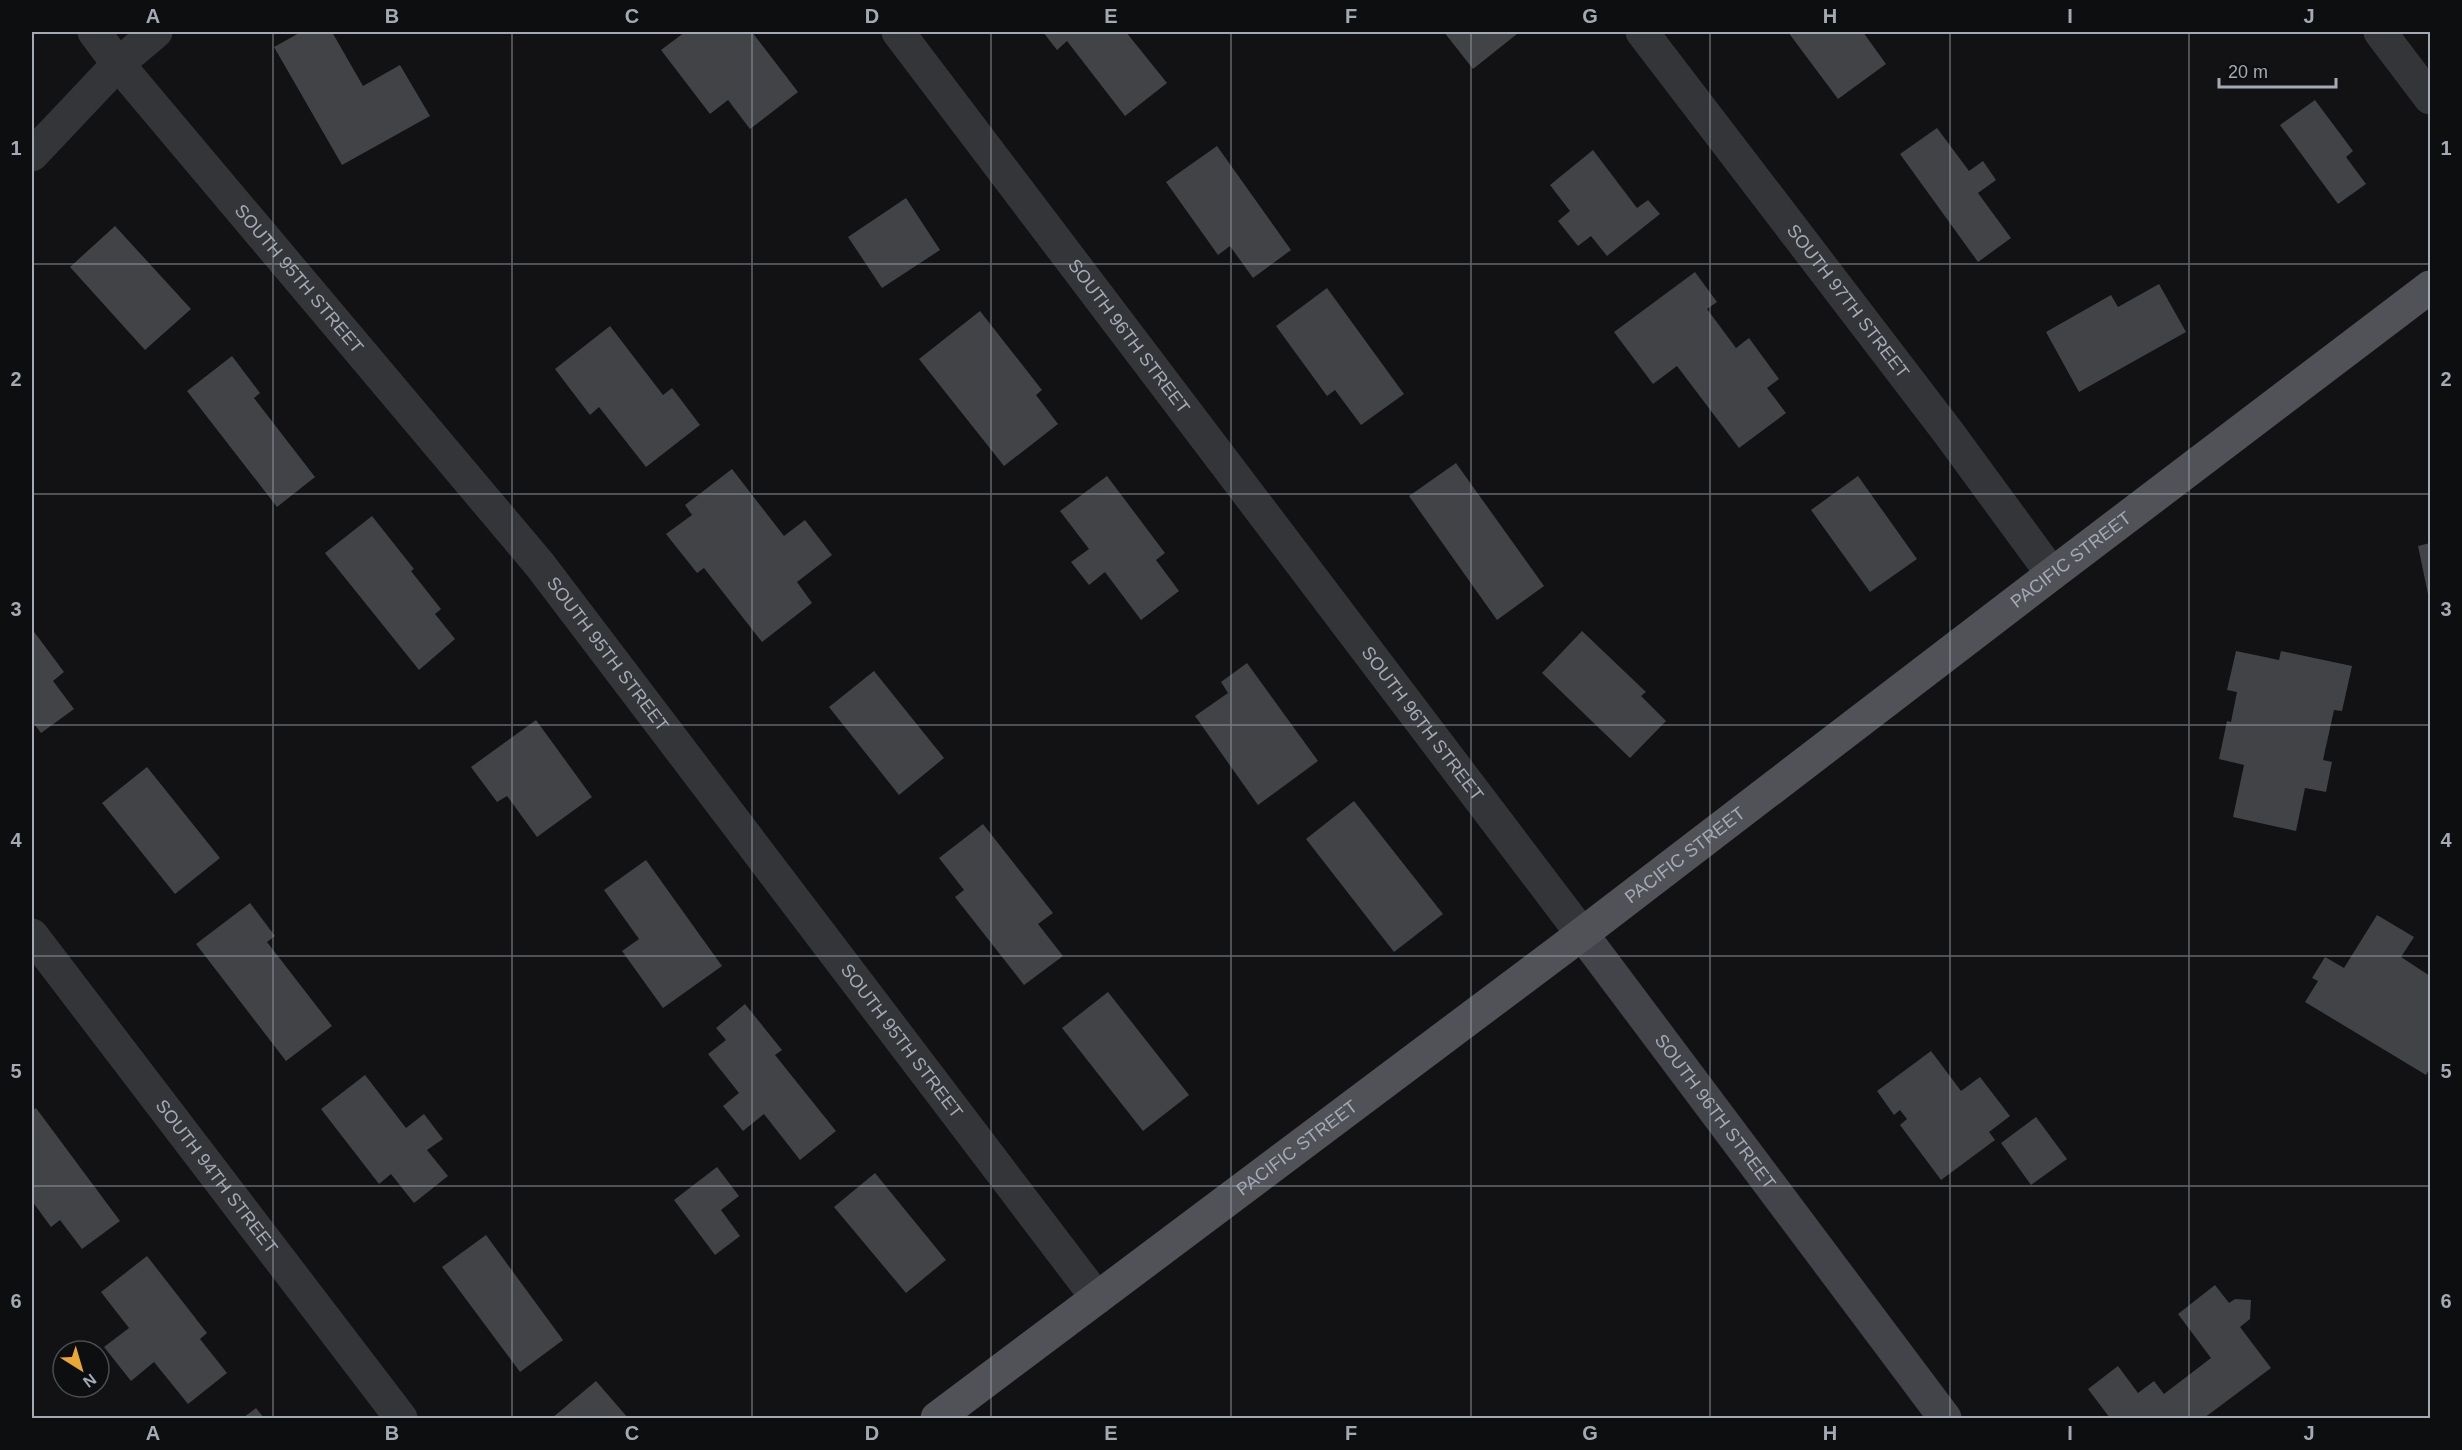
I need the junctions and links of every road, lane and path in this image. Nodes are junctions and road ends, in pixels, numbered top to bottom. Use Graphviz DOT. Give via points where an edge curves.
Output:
graph roads {
  1 [pos="94,32"];
  2 [pos="156,32"];
  3 [pos="898,32"];
  4 [pos="1642,32"];
  5 [pos="2380,32"];
  6 [pos="117,64"];
  7 [pos="2430,98"];
  8 [pos="32,155"];
  9 [pos="2430,287"];
  10 [pos="2052,574"];
  11 [pos="1582,934"];
  12 [pos="32,935"];
  13 [pos="1097,1298"];
  14 [pos="401,1419"];
  15 [pos="937,1419"];
  16 [pos="1945,1419"];
  1 -- 6 [label="street, SOUTH 95TH STREET"];
  2 -- 6 [label="street"];
  3 -- 11 [label="street, SOUTH 96TH STREET"];
  4 -- 10 [label="street, SOUTH 97TH STREET" via="1941,422"];
  5 -- 7 [label="street"];
  6 -- 8 [label="street"];
  6 -- 13 [label="street, SOUTH 95TH STREET" via="540,565"];
  9 -- 10 [label="main road, PACIFIC STREET"];
  10 -- 11 [label="main road, PACIFIC STREET"];
  11 -- 13 [label="main road, PACIFIC STREET"];
  11 -- 16 [label="street, SOUTH 96TH STREET"];
  12 -- 14 [label="street, SOUTH 94TH STREET"];
  13 -- 15 [label="main road, PACIFIC STREET"];
}
